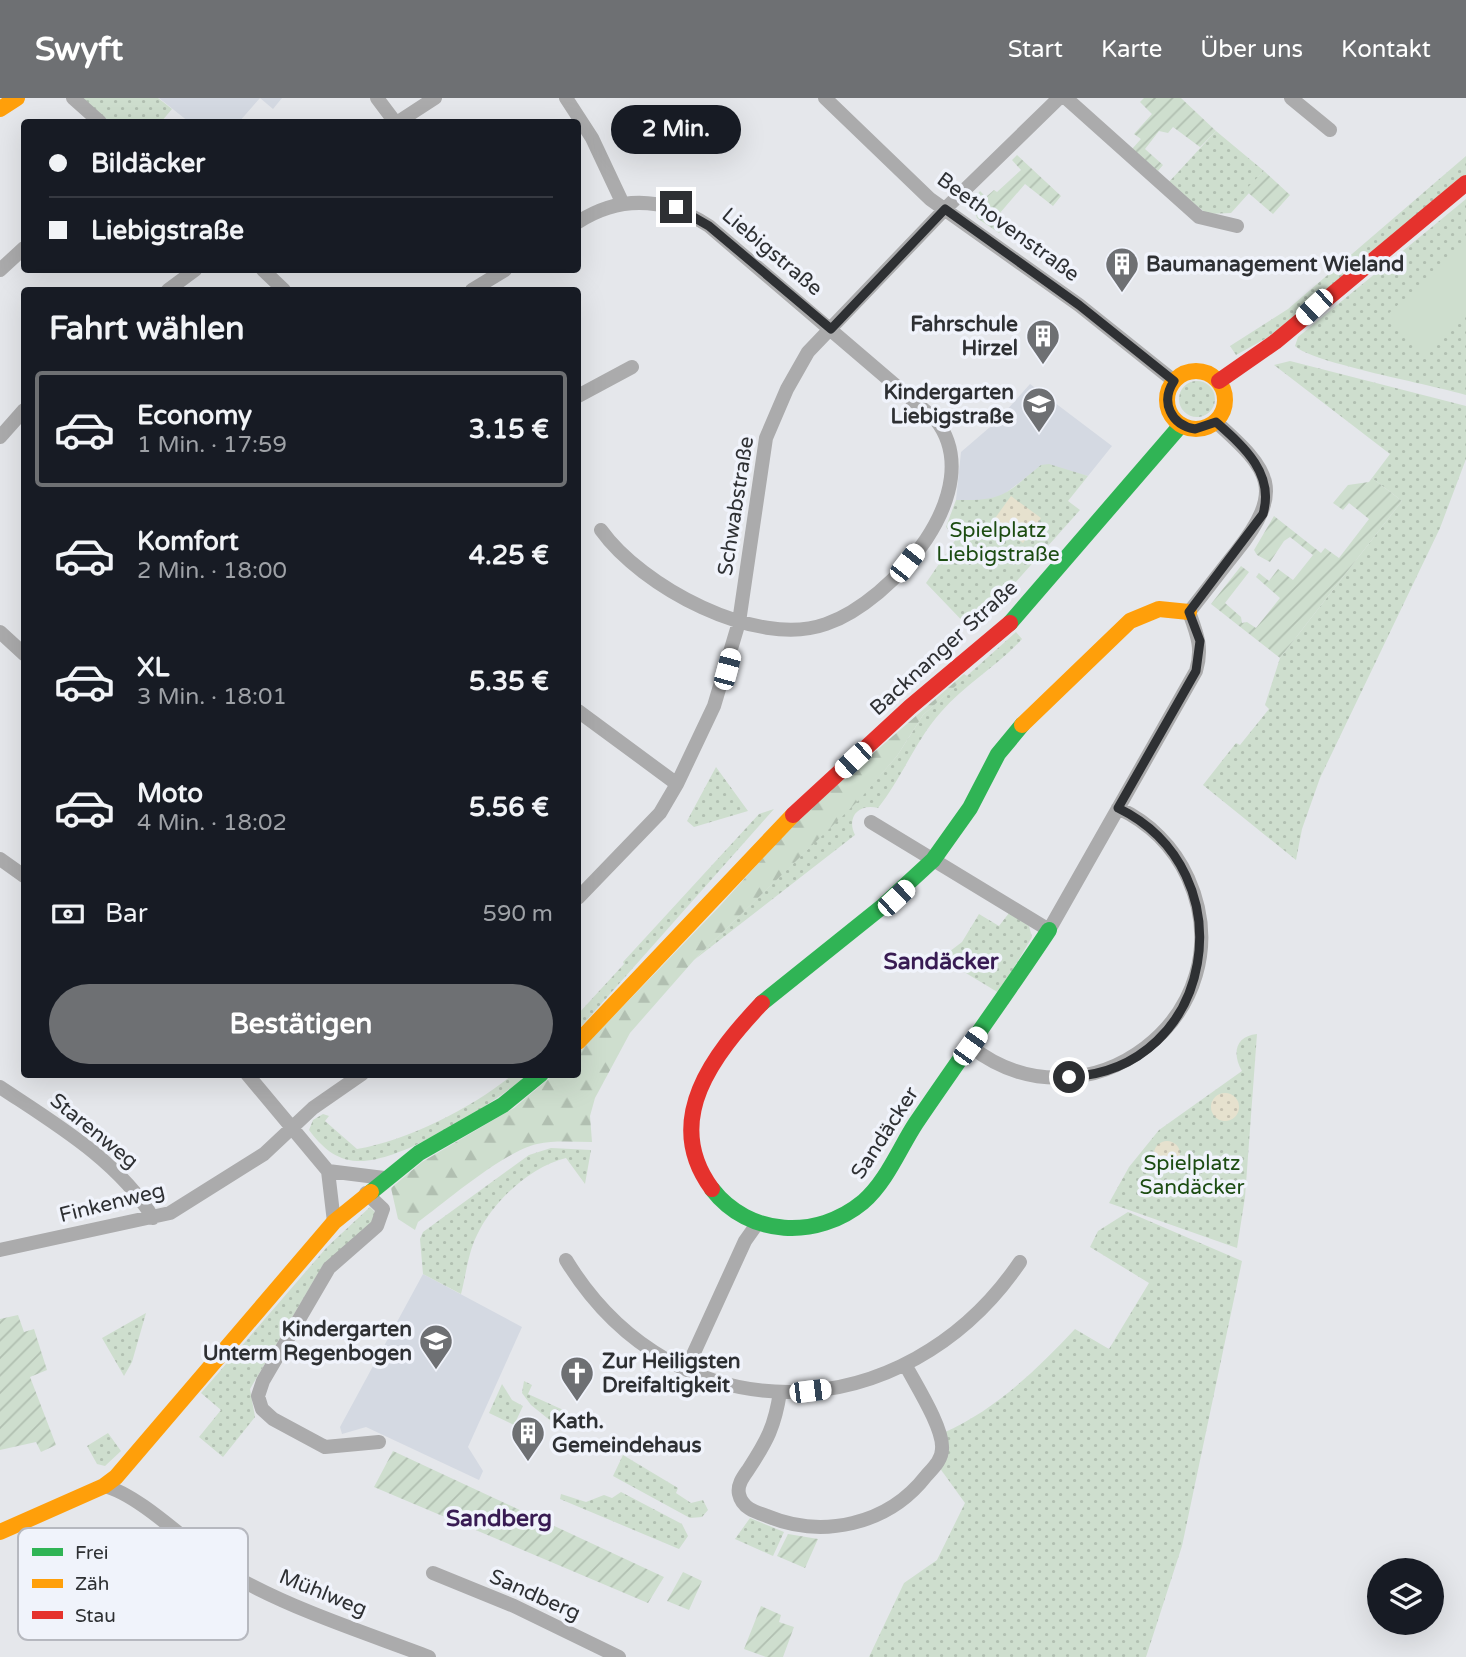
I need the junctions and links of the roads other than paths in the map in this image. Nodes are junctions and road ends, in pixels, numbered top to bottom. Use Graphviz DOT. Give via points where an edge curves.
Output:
graph roads {
  1 [pos="16,98"];
  2 [pos="73,98"];
  3 [pos="377,98"];
  4 [pos="435,98"];
  5 [pos="566,98"];
  6 [pos="824,98"];
  7 [pos="1059,98"];
  8 [pos="1066,98"];
  9 [pos="1291,98"];
  10 [pos="0,109"];
  11 [pos="97,119"];
  12 [pos="394,119"];
  13 [pos="402,119"];
  14 [pos="580,119"];
  15 [pos="581,120"];
  16 [pos="1330,130"];
  17 [pos="1466,183"];
  18 [pos="623,204"];
  19 [pos="945,209"];
  20 [pos="581,220"];
  21 [pos="1237,226"];
  22 [pos="21,251"];
  23 [pos="0,270"];
  24 [pos="191,273"];
  25 [pos="266,273"];
  26 [pos="500,273"];
  27 [pos="172,287"];
  28 [pos="281,287"];
  29 [pos="477,287"];
  30 [pos="831,329"];
  31 [pos="632,367"];
  32 [pos="1174,381"];
  33 [pos="1219,381"];
  34 [pos="581,394"];
  35 [pos="21,416"];
  36 [pos="21,417"];
  37 [pos="0,419"];
  38 [pos="1216,422"];
  39 [pos="1181,425"];
  40 [pos="0,437"];
  41 [pos="601,530"];
  42 [pos="1189,612"];
  43 [pos="739,622"];
  44 [pos="0,632"];
  45 [pos="21,651"];
  46 [pos="581,713"];
  47 [pos="677,784"];
  48 [pos="1118,808"];
  49 [pos="871,822"];
  50 [pos="0,859"];
  51 [pos="933,860"];
  52 [pos="21,874"];
  53 [pos="581,895"];
  54 [pos="1049,929"];
  55 [pos="581,1039"];
  56 [pos="970,1046"];
  57 [pos="250,1078"];
  58 [pos="357,1078"];
  59 [pos="536,1078"];
  60 [pos="0,1087"];
  61 [pos="292,1126"];
  62 [pos="328,1171"];
  63 [pos="384,1178"];
  64 [pos="366,1193"];
  65 [pos="153,1218"];
  66 [pos="334,1222"];
  67 [pos="757,1223"];
  68 [pos="0,1250"];
  69 [pos="566,1260"];
  70 [pos="1020,1262"];
  71 [pos="906,1366"];
  72 [pos="687,1368"];
  73 [pos="780,1392"];
  74 [pos="379,1442"];
  75 [pos="104,1486"];
  76 [pos="170,1528"];
  77 [pos="0,1532"];
  78 [pos="433,1573"];
  79 [pos="248,1584"];
  80 [pos="429,1657"];
  81 [pos="619,1657"];
  1 -- 10 [label="street"];
  2 -- 11 [label="street"];
  3 -- 12 [label="street"];
  4 -- 13 [label="street"];
  5 -- 14 [label="street"];
  6 -- 19 [label="street, Beethovenstraße"];
  7 -- 19 [label="street, Schwabstraße"];
  8 -- 21 [label="street" via="1199,217"];
  9 -- 16 [label="street"];
  15 -- 18 [label="street"];
  17 -- 33 [label="street" via="1275,342"];
  18 -- 20 [label="street, Liebigstraße"];
  18 -- 30 [label="street, Liebigstraße" via="651,202 691,214"];
  19 -- 30 [label="street, Schwabstraße"];
  19 -- 32 [label="street, Beethovenstraße" via="1079,305"];
  22 -- 23 [label="street"];
  24 -- 27 [label="street"];
  25 -- 28 [label="street"];
  26 -- 29 [label="street"];
  30 -- 43 [label="street, Schwabstraße" via="803,361 766,438"];
  30 -- 43 [label="street, Liebigstraße" via="936,420 945,433 951,461 946,499 931,533 867,604 824,625 796,631"];
  31 -- 34 [label="street"];
  32 -- 33 [label="street" via="1197,370"];
  32 -- 39 [label="street" via="1167,405"];
  33 -- 38 [label="street" via="1226,402"];
  35 -- 37 [label="street"];
  36 -- 40 [label="street"];
  38 -- 39 [label="street" via="1195,429"];
  38 -- 42 [label="street" via="1256,463 1265,485 1266,505 1258,525"];
  39 -- 55 [label="street, Backnanger Straße" via="1009,624 910,707 776,831"];
  41 -- 43 [label="street, Liebigstraße" via="610,544 667,588"];
  42 -- 48 [label="street, Sandäcker" via="1200,641 1196,671"];
  42 -- 51 [label="street, Sandäcker" via="1158,609 1130,621 1038,707 998,754 970,807"];
  43 -- 47 [label="street, Schwabstraße" via="713,706"];
  44 -- 45 [label="street"];
  46 -- 47 [label="street"];
  47 -- 53 [label="street, Schwabstraße" via="643,833"];
  48 -- 54 [label="street, Sandäcker"];
  48 -- 56 [label="street" via="1167,844 1185,870 1195,896 1200,954 1181,1010 1137,1055 1085,1076 1052,1078 1020,1072"];
  49 -- 51 [label="street"];
  50 -- 52 [label="street"];
  51 -- 54 [label="street"];
  51 -- 67 [label="street, Sandäcker" via="896,898 767,996 703,1076 690,1111 699,1169 723,1202"];
  54 -- 56 [label="street, Sandäcker"];
  56 -- 67 [label="street, Sandäcker" via="871,1195 859,1206 809,1229"];
  57 -- 61 [label="street"];
  58 -- 61 [label="street"];
  59 -- 63 [label="street" via="503,1105"];
  60 -- 65 [label="street, Starenweg" via="104,1163 141,1197"];
  61 -- 62 [label="street"];
  61 -- 65 [label="street, Finkenweg" via="264,1154 170,1213"];
  62 -- 63 [label="street"];
  62 -- 66 [label="street"];
  63 -- 64 [label="street"];
  64 -- 66 [label="street"];
  64 -- 74 [label="street" via="381,1204 380,1221 329,1268 258,1396 262,1409 273,1419 325,1447"];
  65 -- 68 [label="street, Finkenweg"];
  66 -- 75 [label="street"];
  67 -- 72 [label="street"];
  69 -- 72 [label="street" via="611,1318 650,1349"];
  70 -- 71 [label="street" via="979,1313"];
  71 -- 73 [label="street" via="837,1388"];
  71 -- 73 [label="street" via="940,1435 942,1451 921,1483 898,1502 862,1521 833,1527 804,1528 751,1510 740,1498 738,1485 774,1428"];
  72 -- 73 [label="street" via="740,1387"];
  75 -- 76 [label="street, Mühlweg"];
  75 -- 77 [label="street"];
  78 -- 81 [label="street, Sandberg"];
  79 -- 80 [label="street, Mühlweg"];
}
